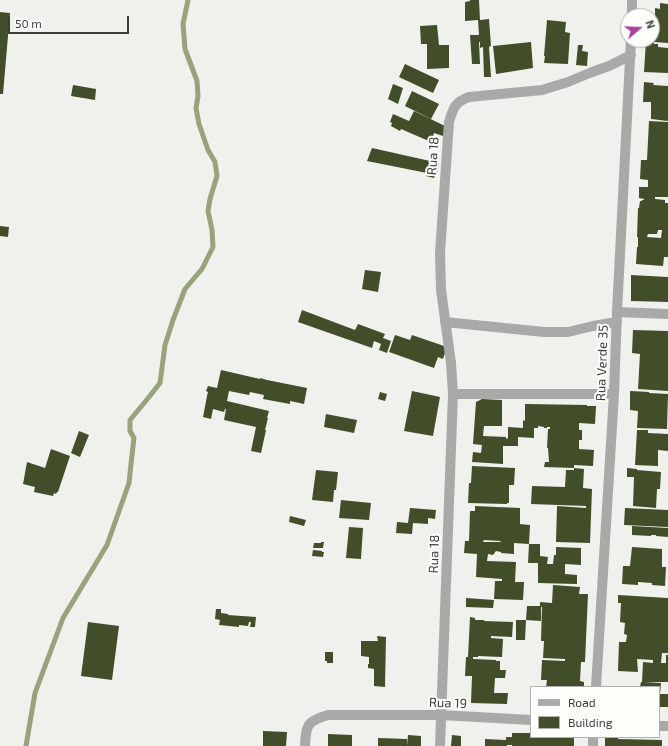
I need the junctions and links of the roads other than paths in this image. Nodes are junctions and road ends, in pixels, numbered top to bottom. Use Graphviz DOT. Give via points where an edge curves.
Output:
graph roads {
  1 [pos="630,48"];
  2 [pos="630,55"];
  3 [pos="668,314"];
  4 [pos="617,317"];
  5 [pos="445,322"];
  6 [pos="453,394"];
  7 [pos="614,394"];
  8 [pos="596,686"];
  9 [pos="441,715"];
  10 [pos="530,720"];
  11 [pos="305,746"];
  12 [pos="440,746"];
  1 -- 2 [label="street, Rua Verde 35"];
  2 -- 4 [label="street, Rua Verde 35"];
  2 -- 5 [label="street, Rua 18" via="609,66 542,90 469,98 461,100 455,107 449,122 440,253"];
  3 -- 4 [label="street"];
  4 -- 5 [label="street" via="568,332"];
  4 -- 7 [label="street, Rua Verde 35"];
  5 -- 6 [label="street, Rua 18"];
  6 -- 7 [label="street"];
  6 -- 9 [label="street, Rua 18"];
  7 -- 8 [label="street, Rua Verde 35"];
  9 -- 10 [label="street, Rua 19"];
  9 -- 11 [label="street, Rua 19" via="328,715 316,718 310,723"];
  9 -- 12 [label="street, Rua 18"];
}
